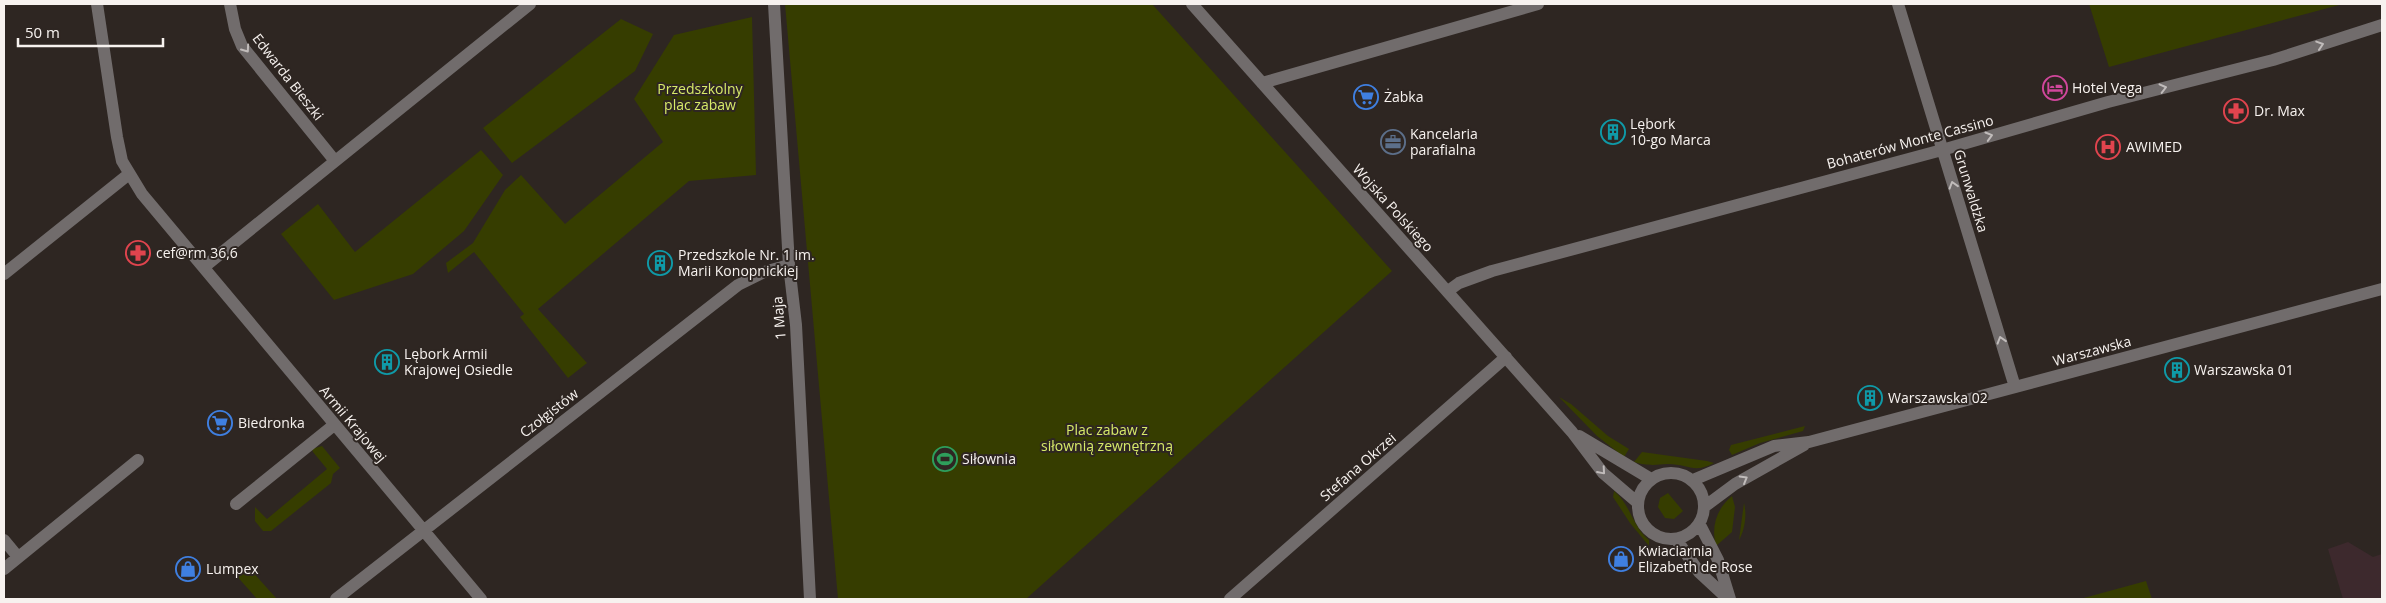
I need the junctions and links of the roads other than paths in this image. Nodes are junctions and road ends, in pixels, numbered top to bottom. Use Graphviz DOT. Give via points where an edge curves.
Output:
graph roads {
  1 [pos="97,4"];
  2 [pos="230,4"];
  3 [pos="530,4"];
  4 [pos="774,4"];
  5 [pos="1192,4"];
  6 [pos="1538,4"];
  7 [pos="1898,4"];
  8 [pos="2382,26"];
  9 [pos="1262,83"];
  10 [pos="1942,150"];
  11 [pos="335,161"];
  12 [pos="129,174"];
  13 [pos="789,265"];
  14 [pos="204,267"];
  15 [pos="4,274"];
  16 [pos="2382,289"];
  17 [pos="1448,292"];
  18 [pos="1506,357"];
  19 [pos="2015,387"];
  20 [pos="334,425"];
  21 [pos="1572,432"];
  22 [pos="1809,442"];
  23 [pos="138,460"];
  24 [pos="1651,479"];
  25 [pos="1693,480"];
  26 [pos="1638,503"];
  27 [pos="236,504"];
  28 [pos="1704,507"];
  29 [pos="1699,523"];
  30 [pos="423,530"];
  31 [pos="4,540"];
  32 [pos="1676,540"];
  33 [pos="18,557"];
  34 [pos="4,568"];
  35 [pos="336,599"];
  36 [pos="481,599"];
  37 [pos="810,599"];
  38 [pos="1230,599"];
  39 [pos="1729,599"];
  1 -- 12 [label="street, Armii Krajowej" via="116,137"];
  2 -- 11 [label="street, Edwarda Bieszki, one-way" via="242,46"];
  3 -- 11 [label="street"];
  4 -- 13 [label="street, 1 Maja"];
  5 -- 9 [label="street, Wojska Polskiego"];
  6 -- 9 [label="street"];
  7 -- 10 [label="street, Grunwaldzka"];
  10 -- 8 [label="street, Bohaterów Monte Cassino, one-way" via="2108,102 2273,60"];
  9 -- 17 [label="street, Wojska Polskiego"];
  10 -- 17 [label="street, Bohaterów Monte Cassino" via="1492,271 1459,282"];
  19 -- 10 [label="street, Grunwaldzka, one-way"];
  11 -- 14 [label="street"];
  12 -- 14 [label="street, Armii Krajowej"];
  12 -- 15 [label="street"];
  13 -- 30 [label="street, Czołgistów" via="764,272 738,285"];
  13 -- 37 [label="street, 1 Maja" via="796,325"];
  14 -- 20 [label="street, Armii Krajowej"];
  16 -- 19 [label="street, Warszawska"];
  17 -- 18 [label="street, Wojska Polskiego"];
  18 -- 21 [label="street, Wojska Polskiego"];
  18 -- 38 [label="street, Stefana Okrzei"];
  19 -- 22 [label="street, Warszawska"];
  20 -- 27 [label="street"];
  20 -- 30 [label="street, Armii Krajowej"];
  21 -- 24 [label="street, Wojska Polskiego"];
  21 -- 26 [label="street, Wojska Polskiego, one-way" via="1603,473"];
  22 -- 25 [label="street, Warszawska" via="1774,446"];
  28 -- 22 [label="street, Warszawska, one-way" via="1735,484"];
  23 -- 33 [label="street"];
  24 -- 25 [label="street" via="1668,473 1682,474"];
  24 -- 26 [label="street"];
  25 -- 28 [label="street" via="1702,492"];
  26 -- 32 [label="street" via="1642,520 1649,530 1662,538"];
  28 -- 29 [label="street"];
  29 -- 32 [label="street"];
  29 -- 39 [label="street" via="1718,560"];
  30 -- 35 [label="street, Czołgistów"];
  30 -- 36 [label="street, Armii Krajowej"];
  31 -- 33 [label="street"];
  32 -- 39 [label="street" via="1699,572"];
  33 -- 34 [label="street"];
}
